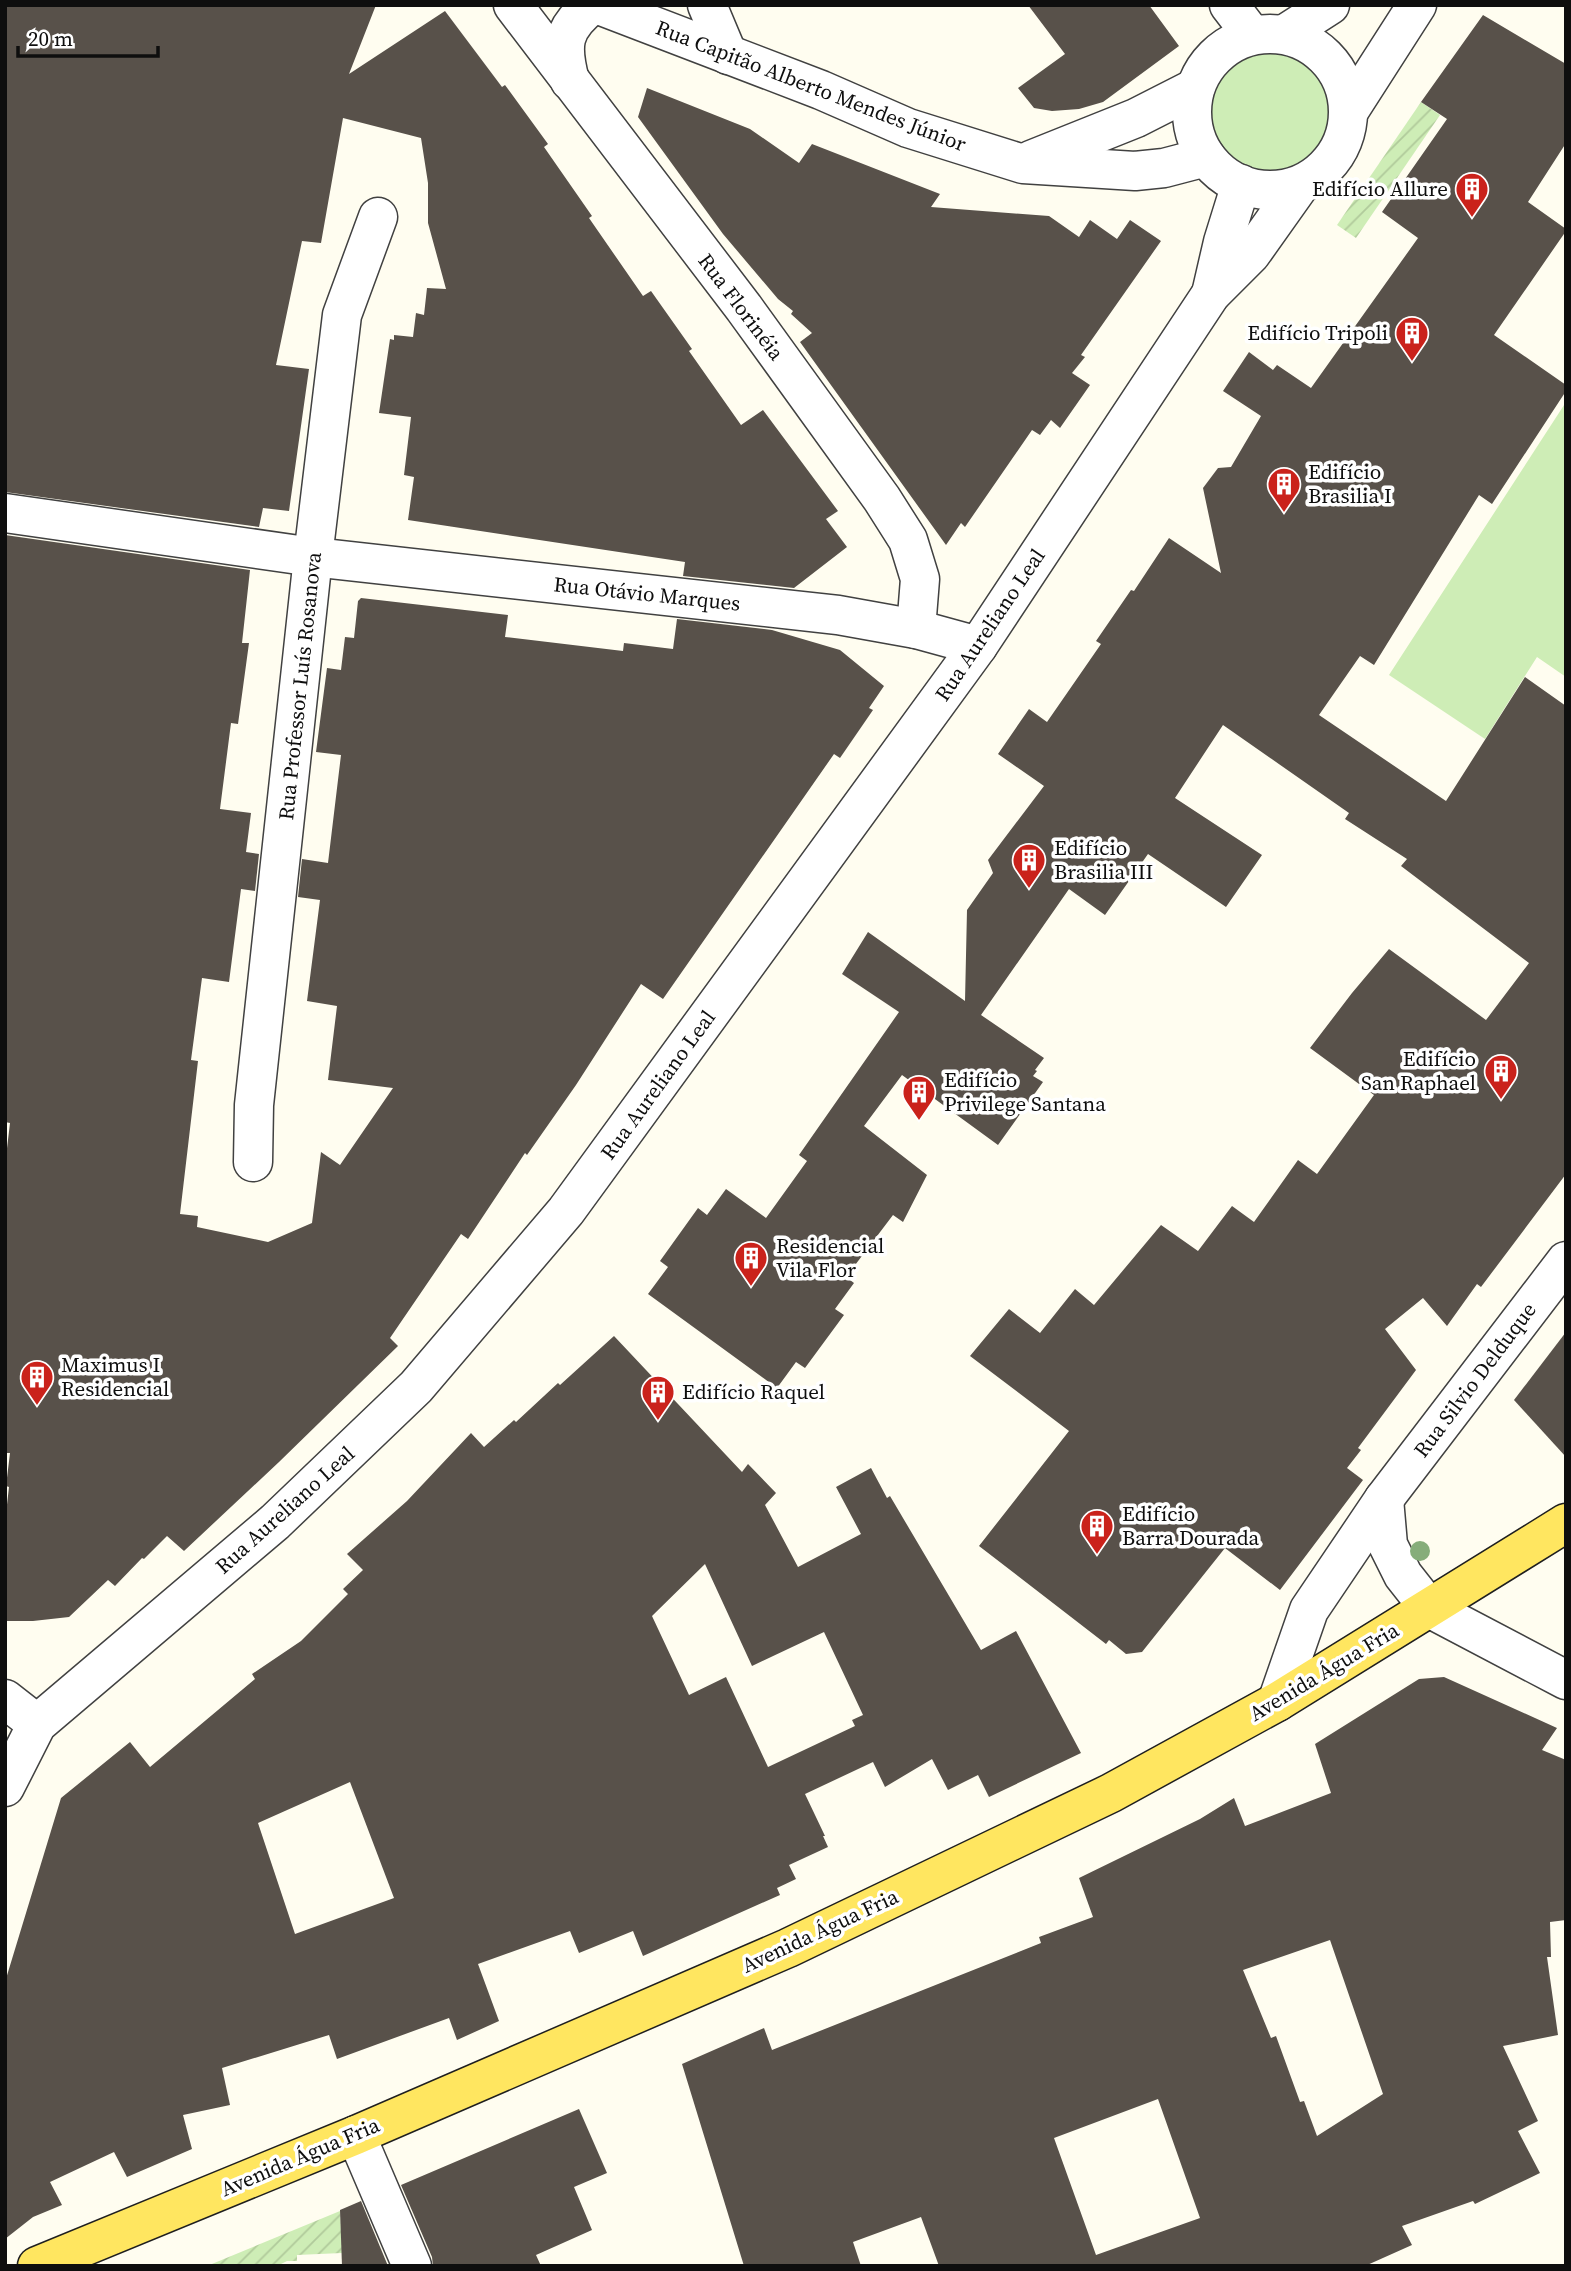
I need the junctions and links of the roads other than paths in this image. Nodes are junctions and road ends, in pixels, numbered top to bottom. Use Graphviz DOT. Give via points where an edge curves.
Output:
graph roads {
  1 [pos="513,5"];
  2 [pos="592,5"];
  3 [pos="599,5"];
  4 [pos="708,5"];
  5 [pos="1229,5"];
  6 [pos="1330,5"];
  7 [pos="1417,5"];
  8 [pos="1269,34"];
  9 [pos="728,55"];
  10 [pos="570,81"];
  11 [pos="1195,88"];
  12 [pos="1349,111"];
  13 [pos="1206,157"];
  14 [pos="1023,164"];
  15 [pos="1241,184"];
  16 [pos="1300,185"];
  17 [pos="378,217"];
  18 [pos="1211,294"];
  19 [pos="5,513"];
  20 [pos="313,557"];
  21 [pos="916,629"];
  22 [pos="978,646"];
  23 [pos="253,1162"];
  24 [pos="1566,1261"];
  25 [pos="1384,1499"];
  26 [pos="1566,1522"];
  27 [pos="1429,1608"];
  28 [pos="1566,1681"];
  29 [pos="5,1699"];
  30 [pos="1277,1702"];
  31 [pos="37,1724"];
  32 [pos="5,1787"];
  33 [pos="356,2135"];
  34 [pos="37,2266"];
  35 [pos="412,2266"];
  1 -- 10 [label="street, Rua Florinéia"];
  2 -- 10 [label="street" via="571,26 564,42"];
  3 -- 9 [label="street, Rua Capitão Alberto Mendes Júnior"];
  4 -- 9 [label="street"];
  5 -- 8 [label="street"];
  6 -- 8 [label="street, Rua Aureliano Leal"];
  7 -- 12 [label="street, Rua Aureliano Leal"];
  8 -- 11 [label="street, Rua Aureliano Leal" via="1227,45 1208,64"];
  8 -- 12 [label="street, Rua Aureliano Leal" via="1310,44 1331,61 1344,84"];
  9 -- 14 [label="street, Rua Capitão Alberto Mendes Júnior" via="908,128"];
  10 -- 21 [label="street, Rua Florinéia" via="744,308 902,530 920,579"];
  11 -- 13 [label="street, Rua Aureliano Leal" via="1193,123"];
  11 -- 14 [label="street" via="1136,118"];
  12 -- 16 [label="street, Rua Aureliano Leal" via="1346,134 1336,156"];
  13 -- 14 [label="street, Rua Capitão Alberto Mendes Júnior" via="1135,171"];
  13 -- 15 [label="street, Rua Aureliano Leal" via="1221,173"];
  15 -- 16 [label="street, Rua Aureliano Leal" via="1261,190"];
  15 -- 18 [label="street, Rua Aureliano Leal"];
  16 -- 18 [label="street, Rua Aureliano Leal" via="1251,254"];
  17 -- 20 [label="street, Rua Professor Luís Rosanova" via="342,315"];
  18 -- 22 [label="street, Rua Aureliano Leal"];
  19 -- 20 [label="street, Rua Otávio Marques"];
  20 -- 21 [label="street, Rua Otávio Marques" via="838,615"];
  20 -- 23 [label="street, Rua Professor Luís Rosanova" via="254,1105"];
  21 -- 22 [label="street, Rua Otávio Marques"];
  22 -- 31 [label="street, Rua Aureliano Leal" via="566,1211 416,1388 275,1522"];
  24 -- 25 [label="street, Rua Silvio Delduque"];
  25 -- 27 [label="street" via="1388,1545 1403,1575"];
  25 -- 30 [label="street, Rua Silvio Delduque" via="1310,1610"];
  26 -- 27 [label="main road, Avenida Água Fria"];
  27 -- 28 [label="street"];
  27 -- 30 [label="main road, Avenida Água Fria"];
  29 -- 31 [label="street"];
  30 -- 33 [label="main road, Avenida Água Fria" via="1111,1793 788,1948"];
  31 -- 32 [label="street, Rua Aureliano Leal"];
  33 -- 34 [label="main road, Avenida Água Fria"];
  33 -- 35 [label="street"];
}
